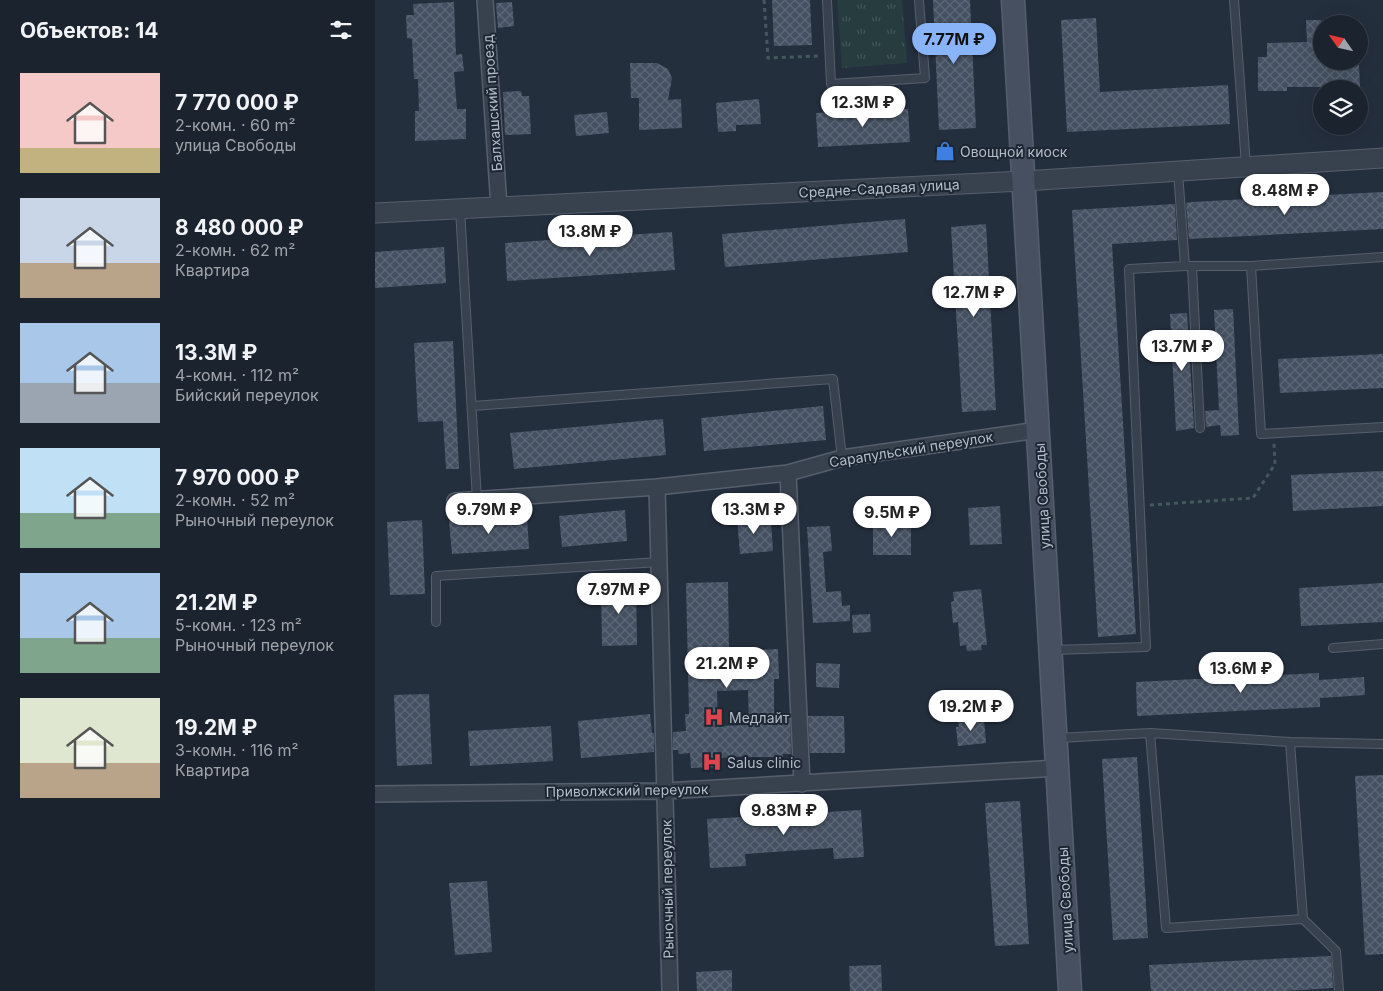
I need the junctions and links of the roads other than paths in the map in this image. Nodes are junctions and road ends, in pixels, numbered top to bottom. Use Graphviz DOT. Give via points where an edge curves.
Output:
graph roads {
  1 [pos="485,0"];
  2 [pos="827,0"];
  3 [pos="919,0"];
  4 [pos="1013,0"];
  5 [pos="1234,0"];
  6 [pos="1383,158"];
  7 [pos="1246,166"];
  8 [pos="1178,171"];
  9 [pos="1024,181"];
  10 [pos="499,207"];
  11 [pos="460,209"];
  12 [pos="375,213"];
  13 [pos="1383,256"];
  14 [pos="1188,266"];
  15 [pos="1251,266"];
  16 [pos="473,406"];
  17 [pos="1383,427"];
  18 [pos="1200,428"];
  19 [pos="1038,430"];
  20 [pos="842,458"];
  21 [pos="788,473"];
  22 [pos="657,487"];
  23 [pos="477,500"];
  24 [pos="455,501"];
  25 [pos="659,562"];
  26 [pos="436,622"];
  27 [pos="1383,644"];
  28 [pos="1333,648"];
  29 [pos="1051,650"];
  30 [pos="1150,733"];
  31 [pos="1056,738"];
  32 [pos="1290,742"];
  33 [pos="1383,744"];
  34 [pos="1058,768"];
  35 [pos="802,784"];
  36 [pos="665,791"];
  37 [pos="375,794"];
  38 [pos="1303,919"];
  39 [pos="669,991"];
  40 [pos="1071,991"];
  41 [pos="1339,991"];
  1 -- 10 [label="street, Балхашский проезд"];
  2 -- 3 [label="lane" via="831,84 925,78"];
  4 -- 9 [label="main road, улица Свободы"];
  5 -- 7 [label="lane"];
  6 -- 7 [label="street, Средне-Садовая улица"];
  7 -- 8 [label="street, Средне-Садовая улица"];
  8 -- 9 [label="street, Средне-Садовая улица"];
  8 -- 14 [label="lane"];
  9 -- 10 [label="street, Средне-Садовая улица"];
  9 -- 19 [label="main road, улица Свободы"];
  10 -- 11 [label="street, Средне-Садовая улица"];
  11 -- 12 [label="street, Средне-Садовая улица"];
  11 -- 16 [label="lane"];
  13 -- 15 [label="lane"];
  14 -- 15 [label="lane"];
  14 -- 18 [label="lane"];
  14 -- 29 [label="lane" via="1129,269 1147,648"];
  15 -- 17 [label="lane" via="1261,434"];
  16 -- 20 [label="lane" via="833,379"];
  16 -- 23 [label="lane"];
  19 -- 20 [label="street, Сарапульский переулок"];
  19 -- 29 [label="main road, улица Свободы"];
  20 -- 21 [label="street, Сарапульский переулок"];
  21 -- 22 [label="street, Сарапульский переулок"];
  21 -- 35 [label="street"];
  22 -- 23 [label="street, Сарапульский переулок"];
  22 -- 25 [label="street, Рыночный переулок"];
  23 -- 24 [label="street, Сарапульский переулок"];
  25 -- 26 [label="lane" via="436,576"];
  25 -- 36 [label="street, Рыночный переулок"];
  27 -- 28 [label="lane"];
  29 -- 31 [label="main road, улица Свободы"];
  30 -- 31 [label="lane"];
  30 -- 32 [label="lane"];
  30 -- 38 [label="lane" via="1166,928"];
  31 -- 34 [label="main road, улица Свободы"];
  32 -- 33 [label="lane"];
  32 -- 38 [label="lane"];
  34 -- 35 [label="street, Приволжский переулок"];
  34 -- 40 [label="main road, улица Свободы"];
  35 -- 36 [label="street, Приволжский переулок"];
  36 -- 37 [label="street, Приволжский переулок"];
  36 -- 39 [label="street, Рыночный переулок"];
  38 -- 41 [label="lane" via="1336,951"];
}
